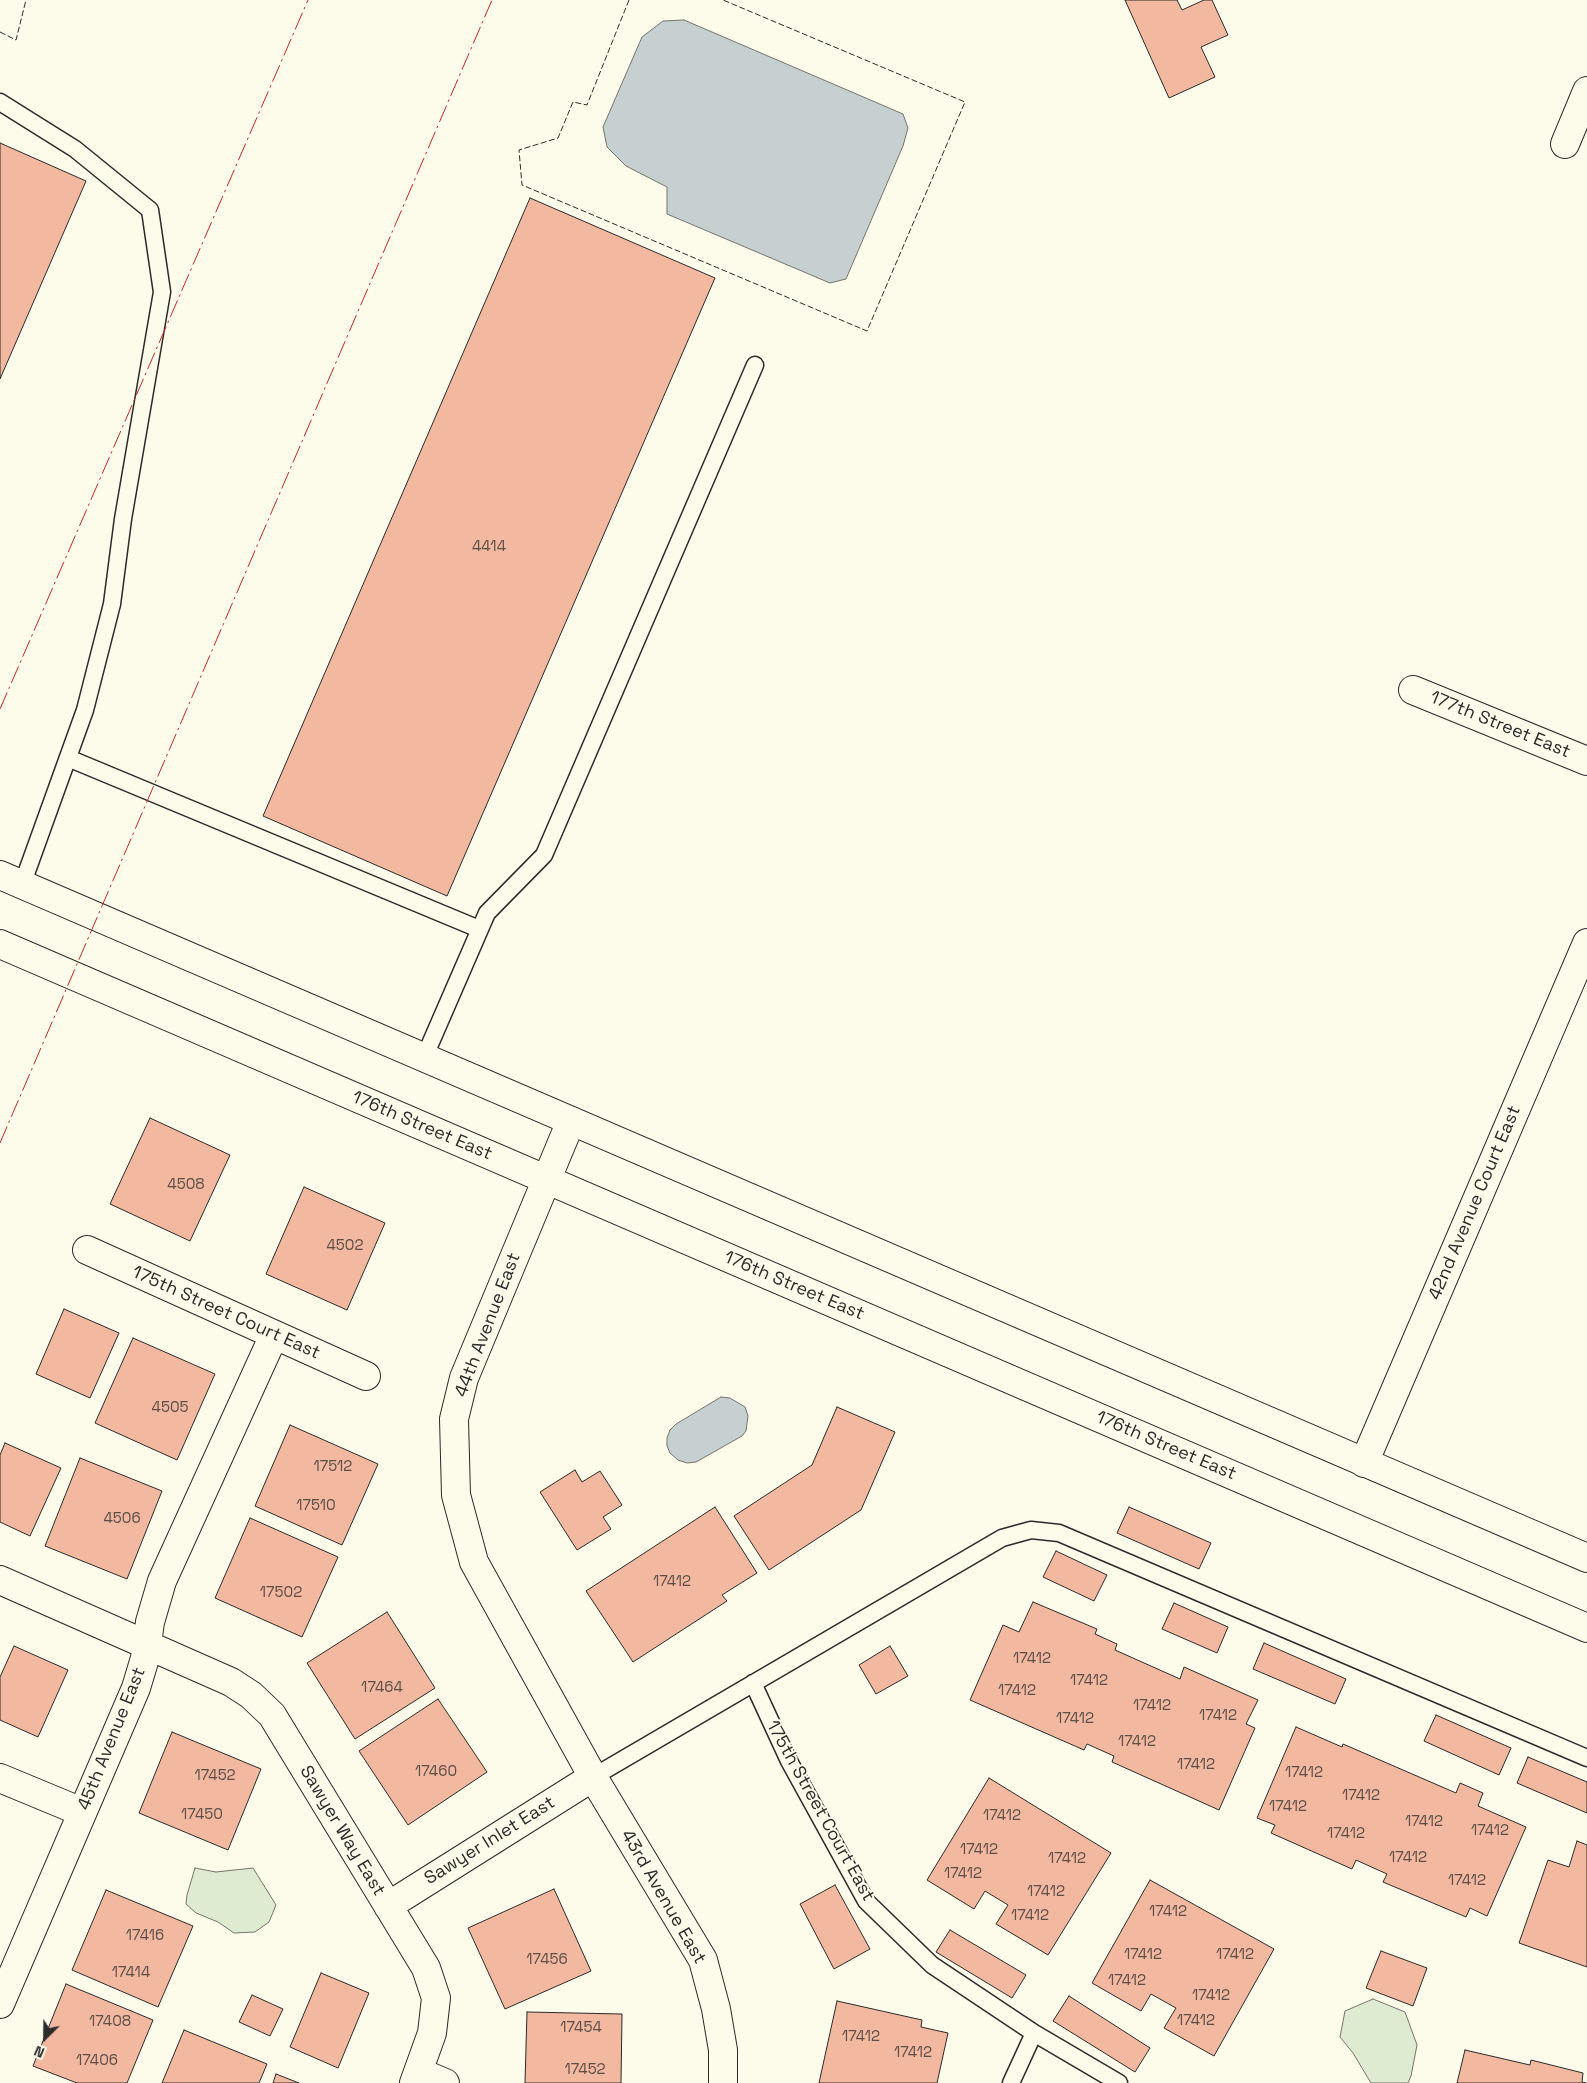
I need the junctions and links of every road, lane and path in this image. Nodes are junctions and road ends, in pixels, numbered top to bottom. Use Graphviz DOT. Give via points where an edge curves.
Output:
graph roads {
  1 [pos="1587,91"];
  2 [pos="0,102"];
  3 [pos="1565,144"];
  4 [pos="755,365"];
  5 [pos="1412,690"];
  6 [pos="68,758"];
  7 [pos="1587,761"];
  8 [pos="11,880"];
  9 [pos="479,929"];
  10 [pos="1587,943"];
  11 [pos="0,944"];
  12 [pos="424,1058"];
  13 [pos="571,1121"];
  14 [pos="546,1179"];
  15 [pos="87,1250"];
  16 [pos="274,1335"];
  17 [pos="366,1376"];
  18 [pos="1364,1463"];
  19 [pos="1587,1558"];
  20 [pos="0,1580"];
  21 [pos="1587,1628"];
  22 [pos="147,1645"];
  23 [pos="753,1683"];
  24 [pos="1587,1758"];
  25 [pos="593,1777"];
  26 [pos="0,1778"];
  27 [pos="82,1812"];
  28 [pos="388,1906"];
  29 [pos="3,1988"];
  30 [pos="1034,2033"];
  31 [pos="417,2078"];
  32 [pos="445,2083"];
  33 [pos="723,2083"];
  34 [pos="1011,2083"];
  35 [pos="1119,2083"];
  1 -- 3 [label="street"];
  2 -- 6 [label="lane" via="75,149 150,210 162,292 123,519 112,604 85,710"];
  4 -- 9 [label="lane" via="544,855 487,913"];
  5 -- 7 [label="street, 177th Street East"];
  6 -- 8 [label="lane"];
  6 -- 9 [label="lane"];
  8 -- 12 [label="street"];
  9 -- 12 [label="lane"];
  10 -- 18 [label="street, 42nd Avenue Court East"];
  11 -- 14 [label="street, 176th Street East"];
  12 -- 13 [label="street"];
  13 -- 14 [label="street, 44th Avenue East"];
  13 -- 18 [label="street"];
  14 -- 21 [label="street, 176th Street East"];
  14 -- 25 [label="street, 44th Avenue East" via="464,1378 454,1419 456,1495 474,1562"];
  15 -- 16 [label="street, 175th Street Court East"];
  16 -- 17 [label="street, 175th Street Court East"];
  16 -- 22 [label="street, 45th Avenue East" via="162,1581"];
  18 -- 19 [label="street"];
  20 -- 22 [label="street, Sawyer Way East"];
  22 -- 27 [label="street, 45th Avenue East" via="136,1688"];
  22 -- 28 [label="street, Sawyer Way East" via="230,1682 251,1695 272,1715"];
  23 -- 24 [label="lane" via="1002,1538 1031,1530 1059,1533"];
  23 -- 25 [label="lane"];
  23 -- 30 [label="lane, 175th Street Court East" via="789,1761 866,1901 932,1965"];
  25 -- 28 [label="street, Sawyer Inlet East"];
  25 -- 33 [label="street, 43rd Avenue East" via="703,1960 723,2050"];
  26 -- 27 [label="street"];
  27 -- 29 [label="street, 45th Avenue East"];
  28 -- 31 [label="street, Sawyer Way East" via="426,1968 436,1998 432,2033"];
  30 -- 34 [label="lane"];
  30 -- 35 [label="lane, 175th Street Court East"];
  31 -- 32 [label="street"];
}
